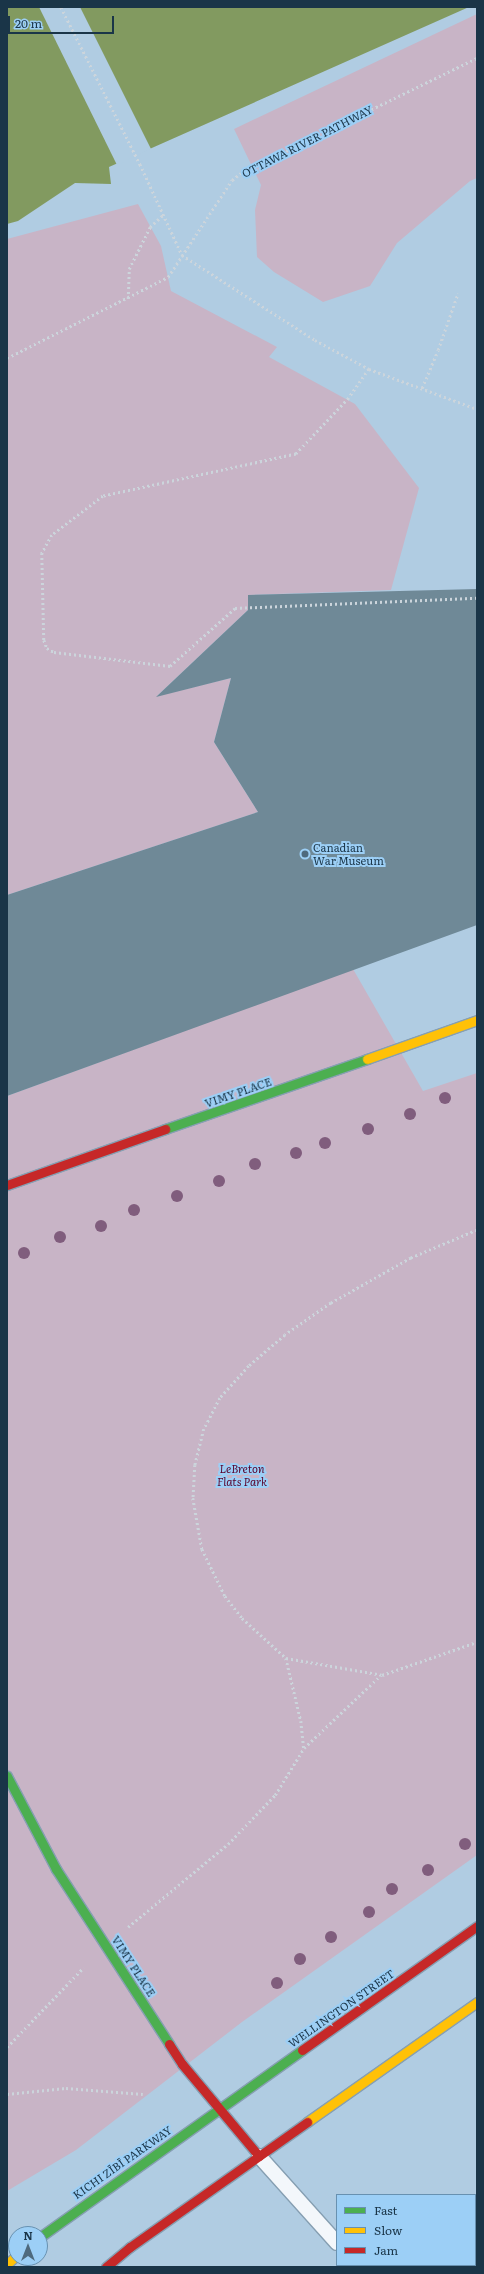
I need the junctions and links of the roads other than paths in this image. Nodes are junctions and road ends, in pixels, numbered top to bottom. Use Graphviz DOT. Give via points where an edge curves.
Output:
graph roads {
  1 [pos="477,1020"];
  2 [pos="7,1185"];
  3 [pos="7,1776"];
  4 [pos="477,1926"];
  5 [pos="477,2002"];
  6 [pos="219,2108"];
  7 [pos="259,2156"];
  8 [pos="48,2231"];
  9 [pos="336,2242"];
  10 [pos="106,2267"];
  1 -- 2 [label="main road, VIMY PLACE"];
  3 -- 6 [label="main road, VIMY PLACE" via="56,1869 182,2064"];
  4 -- 6 [label="main road, WELLINGTON STREET"];
  5 -- 7 [label="main road"];
  6 -- 7 [label="main road, VIMY PLACE"];
  6 -- 8 [label="main road, KICHI ZĪBĪ PARKWAY"];
  7 -- 9 [label="lane"];
  7 -- 10 [label="main road" via="130,2247"];
}
